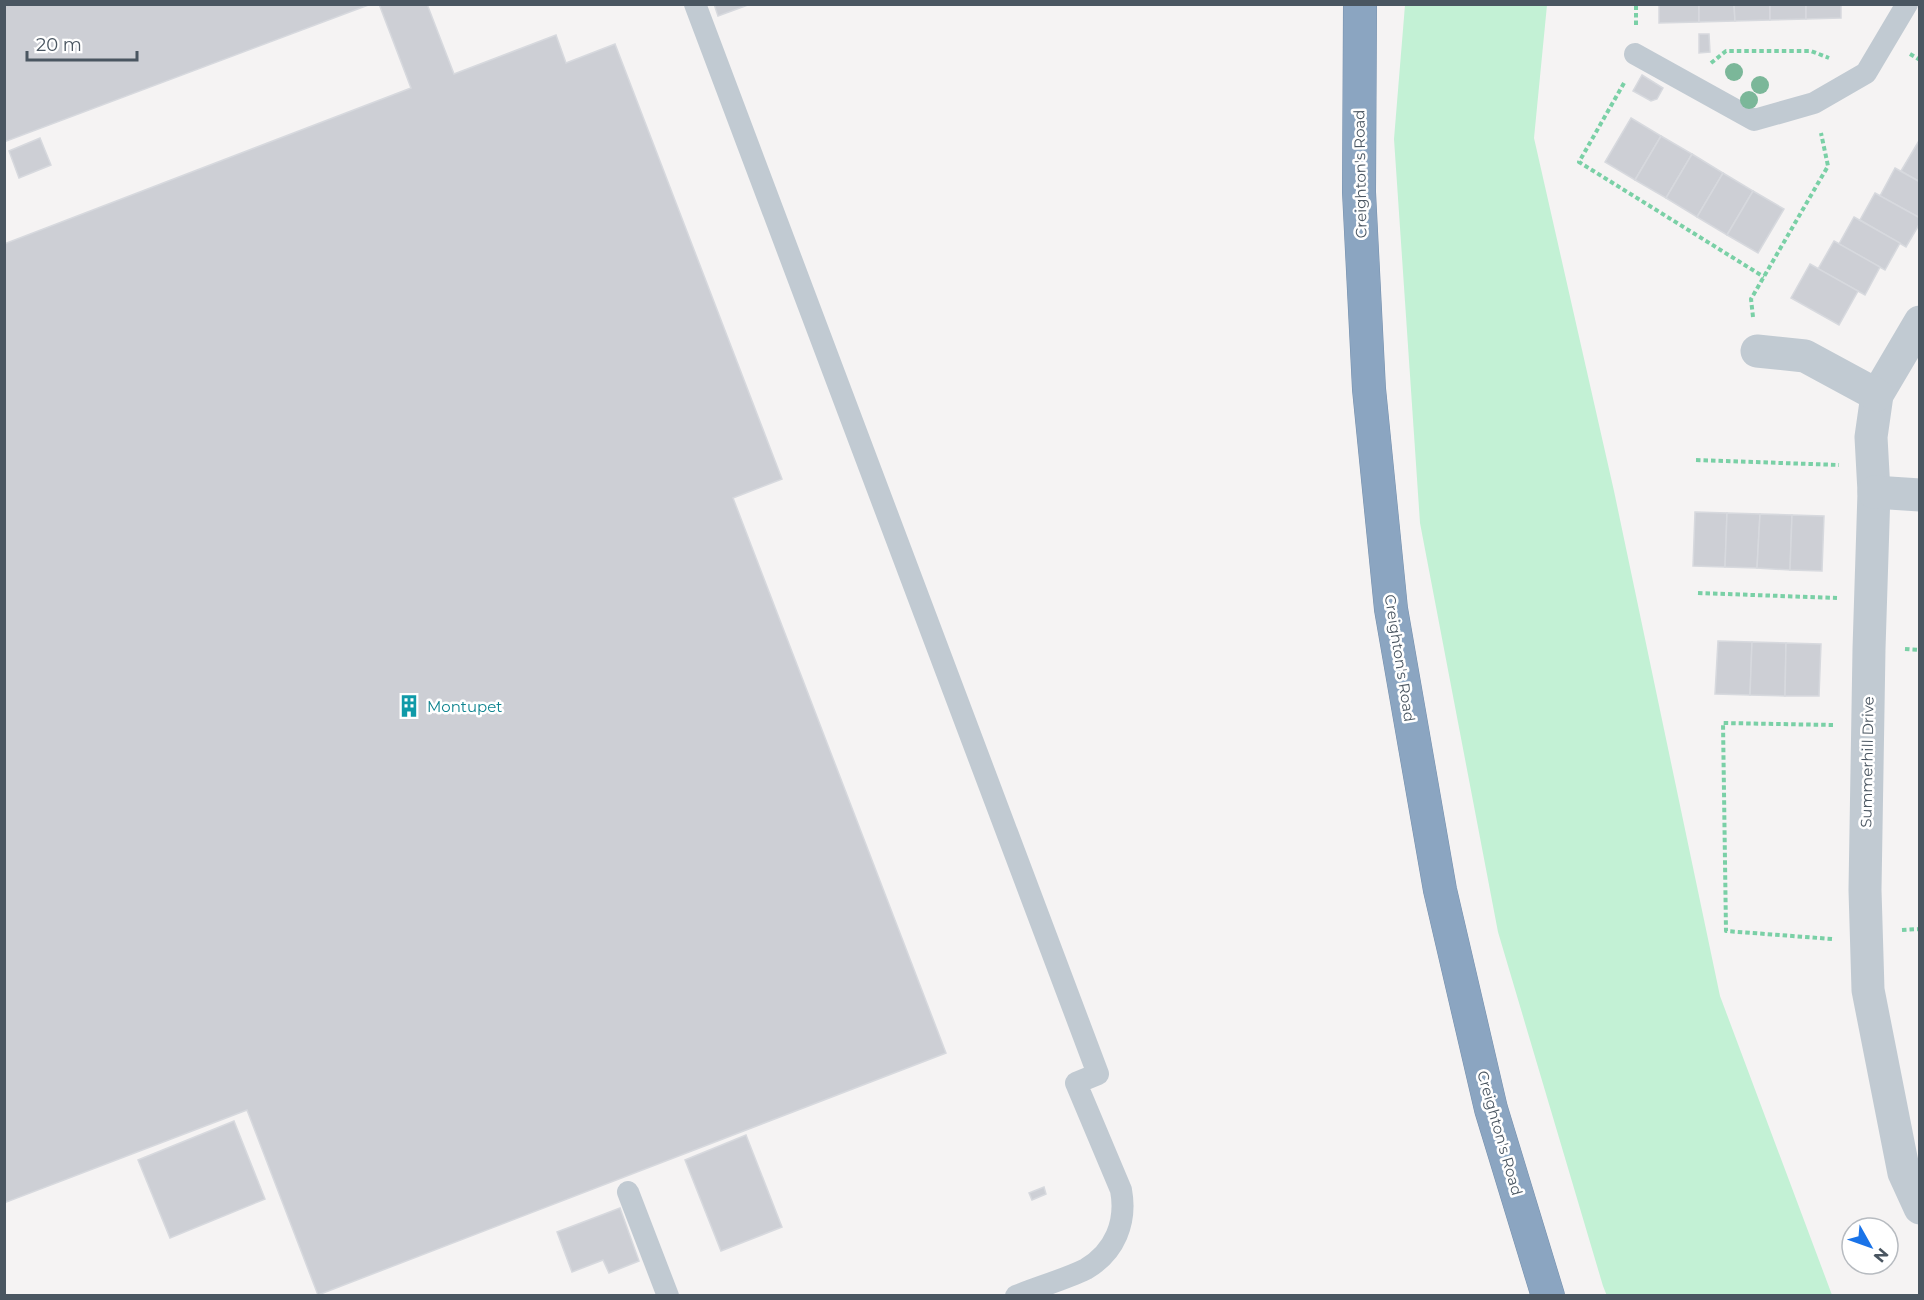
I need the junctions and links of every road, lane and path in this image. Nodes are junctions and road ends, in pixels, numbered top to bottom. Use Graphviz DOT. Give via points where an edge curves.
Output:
graph roads {
  1 [pos="695,4"];
  2 [pos="1360,4"];
  3 [pos="1636,4"];
  4 [pos="1906,4"];
  5 [pos="1635,54"];
  6 [pos="1866,74"];
  7 [pos="1687,83"];
  8 [pos="1814,103"];
  9 [pos="1764,277"];
  10 [pos="1920,322"];
  11 [pos="1756,351"];
  12 [pos="1877,395"];
  13 [pos="1696,460"];
  14 [pos="1874,479"];
  15 [pos="1920,495"];
  16 [pos="1698,593"];
  17 [pos="1870,599"];
  18 [pos="1868,726"];
  19 [pos="1866,941"];
  20 [pos="1912,1171"];
  21 [pos="628,1192"];
  22 [pos="1920,1208"];
  23 [pos="668,1296"];
  24 [pos="1016,1296"];
  25 [pos="1548,1296"];
  1 -- 24 [label="lane" via="1098,1074 1076,1083 1121,1190 1124,1216 1119,1232 1086,1269"];
  2 -- 25 [label="highway, Creighton's Road" via="1359,192 1367,366 1391,609 1440,890 1491,1109"];
  3 -- 5 [label="path"];
  4 -- 6 [label="lane"];
  5 -- 7 [label="lane"];
  5 -- 9 [label="path" via="1635,64 1579,162"];
  6 -- 7 [label="path" via="1811,51 1726,51"];
  6 -- 8 [label="lane"];
  7 -- 8 [label="lane" via="1754,120"];
  8 -- 9 [label="path" via="1828,166"];
  9 -- 11 [label="path" via="1751,299"];
  10 -- 12 [label="street, Summerhill Drive"];
  11 -- 12 [label="street" via="1805,356"];
  12 -- 14 [label="street, Summerhill Drive" via="1871,437"];
  13 -- 14 [label="path"];
  14 -- 15 [label="street"];
  14 -- 17 [label="street, Summerhill Drive"];
  16 -- 17 [label="path"];
  17 -- 18 [label="street, Summerhill Drive"];
  18 -- 19 [label="street, Summerhill Drive"];
  18 -- 19 [label="path" via="1723,723 1726,931"];
  19 -- 20 [label="street, Summerhill Drive" via="1868,990"];
  20 -- 22 [label="street, Summerhill Drive"];
  21 -- 23 [label="lane"];
}
